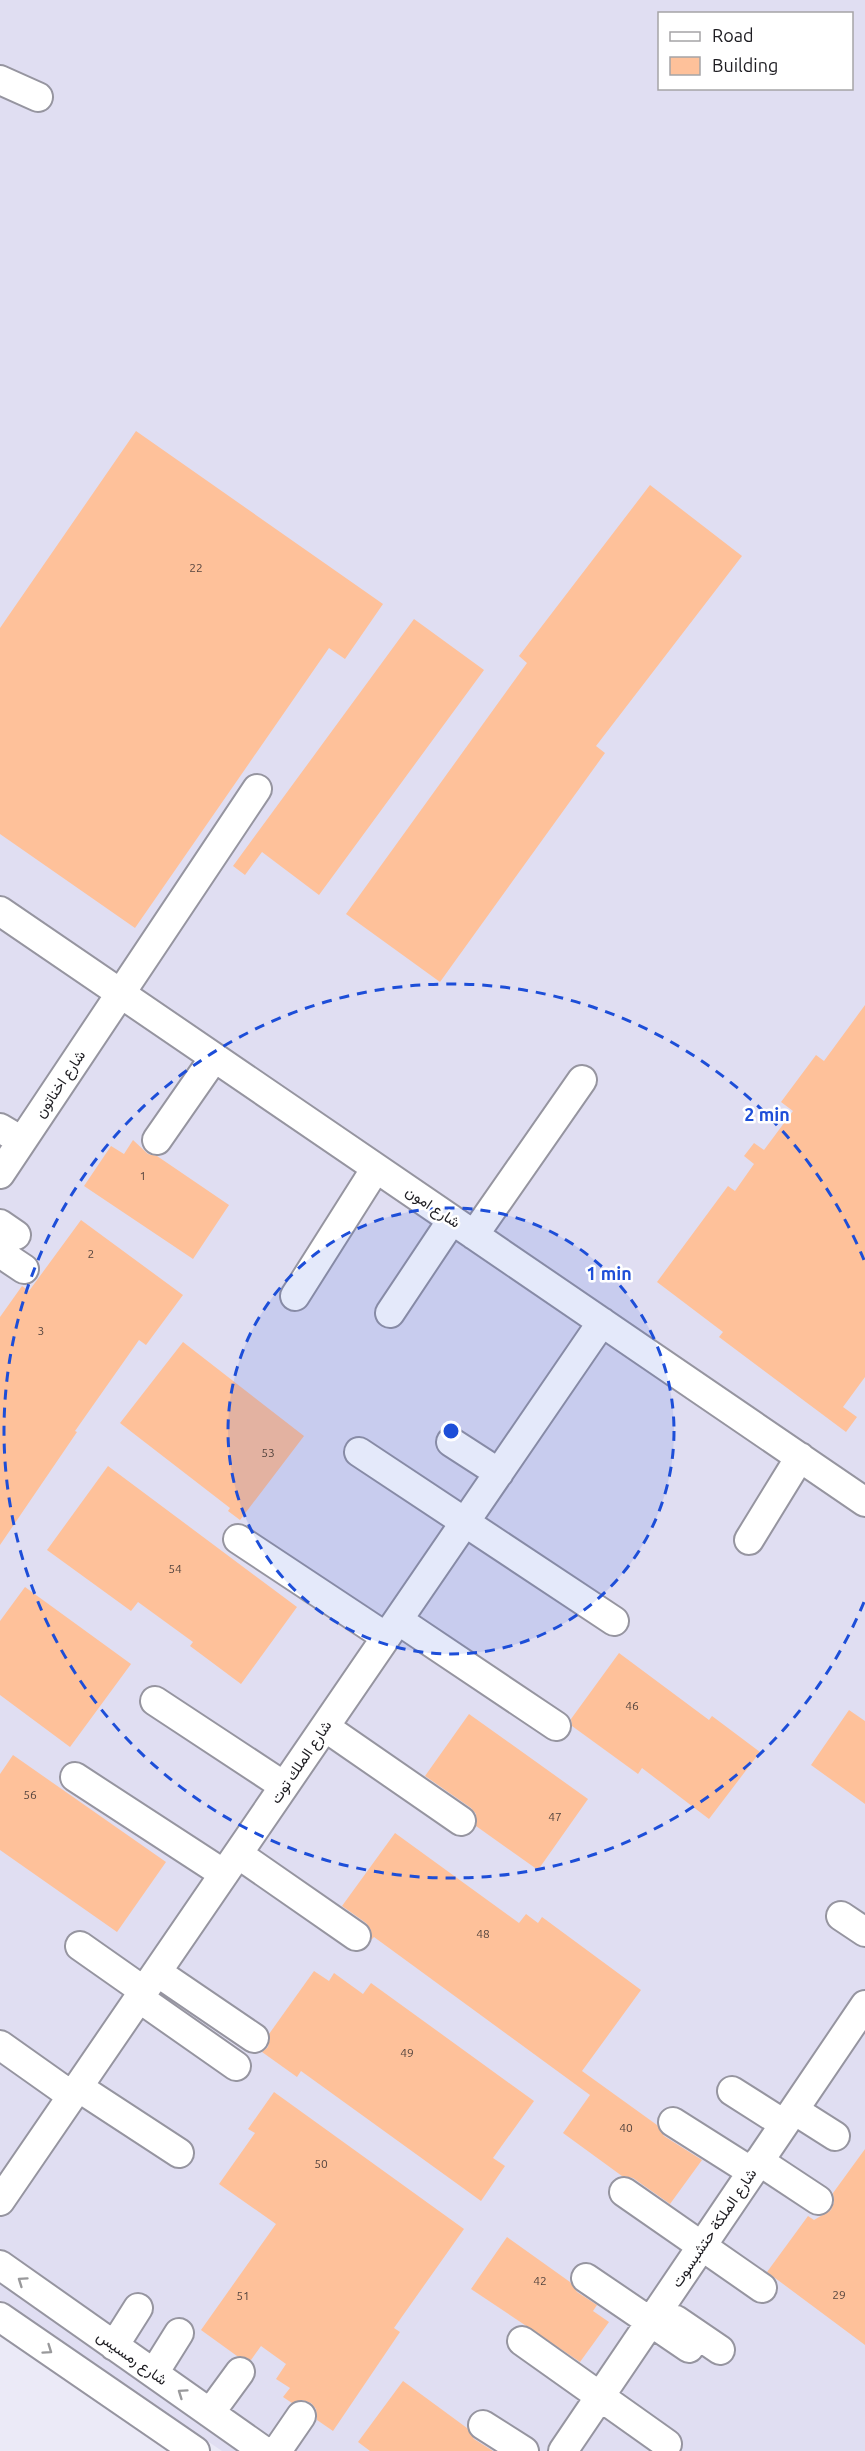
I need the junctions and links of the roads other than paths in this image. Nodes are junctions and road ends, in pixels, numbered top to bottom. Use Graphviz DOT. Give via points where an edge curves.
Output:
graph roads {
  1 [pos="0,80"];
  2 [pos="38,97"];
  3 [pos="257,789"];
  4 [pos="3,921"];
  5 [pos="121,994"];
  6 [pos="214,1058"];
  7 [pos="582,1080"];
  8 [pos="11,1134"];
  9 [pos="157,1140"];
  10 [pos="376,1168"];
  11 [pos="0,1174"];
  12 [pos="463,1228"];
  13 [pos="5,1238"];
  14 [pos="24,1269"];
  15 [pos="295,1296"];
  16 [pos="390,1313"];
  17 [pos="602,1322"];
  18 [pos="451,1443"];
  19 [pos="359,1452"];
  20 [pos="800,1457"];
  21 [pos="499,1473"];
  22 [pos="865,1502"];
  23 [pos="465,1522"];
  24 [pos="238,1539"];
  25 [pos="749,1540"];
  26 [pos="614,1621"];
  27 [pos="392,1628"];
  28 [pos="155,1701"];
  29 [pos="556,1726"];
  30 [pos="325,1727"];
  31 [pos="75,1777"];
  32 [pos="284,1786"];
  33 [pos="461,1821"];
  34 [pos="231,1864"];
  35 [pos="841,1916"];
  36 [pos="865,1932"];
  37 [pos="356,1936"];
  38 [pos="80,1946"];
  39 [pos="146,1987"];
  40 [pos="860,2023"];
  41 [pos="254,2038"];
  42 [pos="0,2045"];
  43 [pos="236,2066"];
  44 [pos="0,2068"];
  45 [pos="732,2091"];
  46 [pos="71,2098"];
  47 [pos="789,2117"];
  48 [pos="674,2122"];
  49 [pos="835,2136"];
  50 [pos="179,2153"];
  51 [pos="756,2166"];
  52 [pos="624,2192"];
  53 [pos="818,2200"];
  54 [pos="0,2201"];
  55 [pos="702,2246"];
  56 [pos="0,2265"];
  57 [pos="586,2278"];
  58 [pos="762,2288"];
  59 [pos="138,2308"];
  60 [pos="655,2315"];
  61 [pos="0,2317"];
  62 [pos="178,2333"];
  63 [pos="522,2342"];
  64 [pos="114,2346"];
  65 [pos="689,2348"];
  66 [pos="720,2350"];
  67 [pos="240,2372"];
  68 [pos="154,2373"];
  69 [pos="600,2396"];
  70 [pos="210,2413"];
  71 [pos="300,2416"];
  72 [pos="483,2425"];
  73 [pos="667,2444"];
  74 [pos="195,2451"];
  75 [pos="264,2451"];
  76 [pos="277,2451"];
  77 [pos="524,2451"];
  78 [pos="563,2451"];
  1 -- 2 [label="street"];
  3 -- 5 [label="street, شارع اخناتون"];
  4 -- 5 [label="street, شارع امون"];
  5 -- 6 [label="street, شارع امون"];
  5 -- 8 [label="street, شارع اخناتون"];
  6 -- 9 [label="street"];
  6 -- 10 [label="street, شارع امون"];
  7 -- 12 [label="street"];
  8 -- 11 [label="street, شارع اخناتون"];
  10 -- 12 [label="street, شارع امون"];
  10 -- 15 [label="street"];
  12 -- 16 [label="street"];
  12 -- 17 [label="street, شارع امون"];
  13 -- 14 [label="street"];
  17 -- 20 [label="street, شارع امون"];
  17 -- 21 [label="street, شارع الملك توت"];
  18 -- 21 [label="street"];
  19 -- 23 [label="street"];
  20 -- 22 [label="street, شارع امون"];
  20 -- 25 [label="street"];
  21 -- 23 [label="street, شارع الملك توت"];
  23 -- 26 [label="street"];
  23 -- 27 [label="street, شارع الملك توت"];
  24 -- 27 [label="street"];
  27 -- 29 [label="street"];
  27 -- 30 [label="street, شارع الملك توت"];
  28 -- 32 [label="street"];
  30 -- 32 [label="street, شارع الملك توت"];
  30 -- 33 [label="street"];
  31 -- 34 [label="street"];
  32 -- 34 [label="street, شارع الملك توت"];
  34 -- 37 [label="street"];
  34 -- 39 [label="street, شارع الملك توت"];
  35 -- 36 [label="street"];
  38 -- 39 [label="street"];
  39 -- 41 [label="street"];
  39 -- 43 [label="street"];
  39 -- 46 [label="street, شارع الملك توت"];
  40 -- 47 [label="street, شارع الملكة حتشبسوت"];
  42 -- 46 [label="street"];
  44 -- 46 [label="street"];
  45 -- 47 [label="street"];
  46 -- 50 [label="street"];
  46 -- 54 [label="street, شارع الملك توت"];
  47 -- 49 [label="street"];
  47 -- 51 [label="street, شارع الملكة حتشبسوت"];
  48 -- 51 [label="street"];
  51 -- 53 [label="street"];
  51 -- 55 [label="street, شارع الملكة حتشبسوت"];
  52 -- 55 [label="street"];
  55 -- 58 [label="street"];
  55 -- 60 [label="street, شارع الملكة حتشبسوت"];
  64 -- 56 [label="street, شارع رمسيس, one-way"];
  57 -- 60 [label="street"];
  59 -- 64 [label="street"];
  60 -- 65 [label="street"];
  60 -- 66 [label="street"];
  60 -- 69 [label="street, شارع الملكة حتشبسوت"];
  61 -- 74 [label="street, one-way"];
  62 -- 68 [label="street"];
  63 -- 69 [label="street"];
  64 -- 68 [label="street, شارع رمسيس"];
  67 -- 70 [label="street"];
  70 -- 68 [label="street, شارع رمسيس, one-way"];
  69 -- 73 [label="street"];
  69 -- 78 [label="street, شارع الملكة حتشبسوت"];
  70 -- 75 [label="street, شارع رمسيس"];
  71 -- 76 [label="street"];
  72 -- 77 [label="street"];
}
